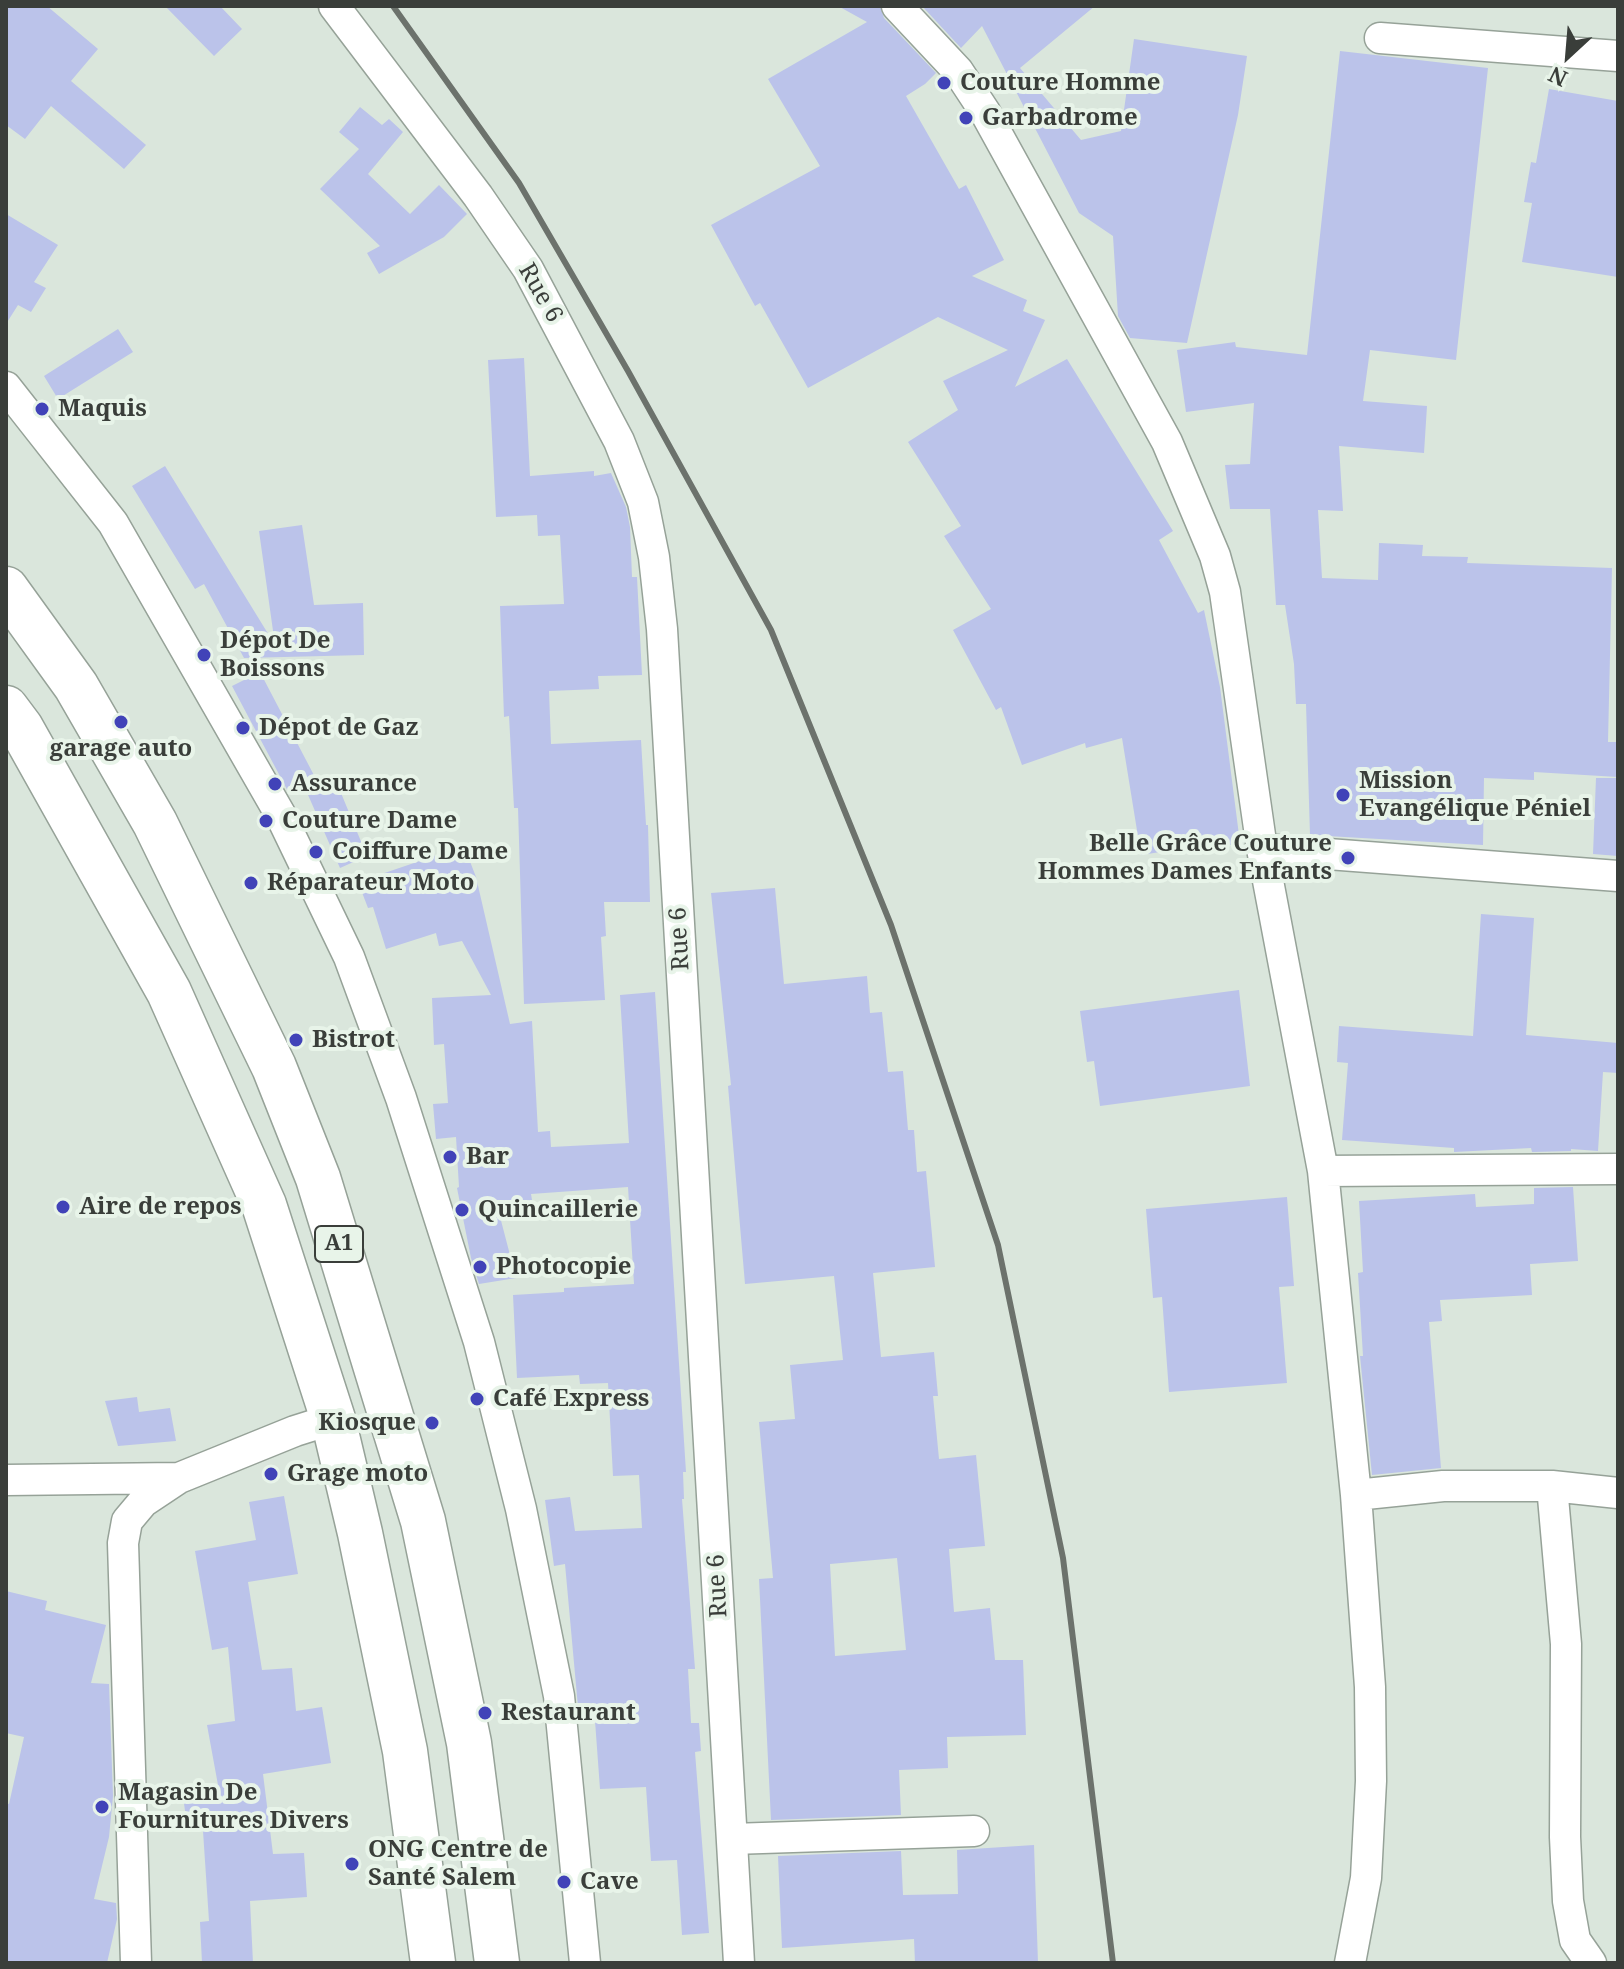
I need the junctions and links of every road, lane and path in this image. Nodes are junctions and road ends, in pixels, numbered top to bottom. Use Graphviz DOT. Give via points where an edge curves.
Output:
graph roads {
  1 [pos="334,6"];
  2 [pos="897,6"];
  3 [pos="1380,38"];
  4 [pos="1618,56"];
  5 [pos="6,387"];
  6 [pos="6,589"];
  7 [pos="6,708"];
  8 [pos="1262,849"];
  9 [pos="1618,876"];
  10 [pos="1618,1169"];
  11 [pos="1323,1171"];
  12 [pos="333,1419"];
  13 [pos="179,1478"];
  14 [pos="6,1480"];
  15 [pos="1552,1486"];
  16 [pos="1618,1493"];
  17 [pos="1356,1495"];
  18 [pos="974,1831"];
  19 [pos="732,1839"];
  20 [pos="136,1963"];
  21 [pos="433,1963"];
  22 [pos="497,1963"];
  23 [pos="585,1963"];
  24 [pos="739,1963"];
  25 [pos="1350,1963"];
  26 [pos="1591,1963"];
  1 -- 19 [label="street, Rue 6" via="528,269 619,441 643,502 662,629"];
  2 -- 8 [label="street" via="958,71 985,112 1167,442 1225,592"];
  3 -- 4 [label="street"];
  5 -- 23 [label="street" via="113,523 280,814 349,957 396,1084 479,1342 521,1509 559,1696"];
  6 -- 22 [label="main road, A1" via="76,686 155,823 274,1067 318,1178 423,1521 469,1743"];
  7 -- 12 [label="main road, A1" via="169,992 264,1205"];
  8 -- 9 [label="street"];
  8 -- 11 [label="street"];
  10 -- 11 [label="street"];
  11 -- 17 [label="street"];
  12 -- 13 [label="street"];
  12 -- 21 [label="main road, A1" via="405,1751"];
  13 -- 14 [label="street"];
  13 -- 20 [label="street" via="143,1502 127,1521 123,1543"];
  15 -- 16 [label="street"];
  15 -- 17 [label="street" via="1443,1486"];
  15 -- 26 [label="street" via="1566,1644 1568,1901 1575,1940"];
  17 -- 25 [label="street" via="1371,1781 1366,1878"];
  18 -- 19 [label="street"];
  19 -- 24 [label="street, Rue 6"];
}
